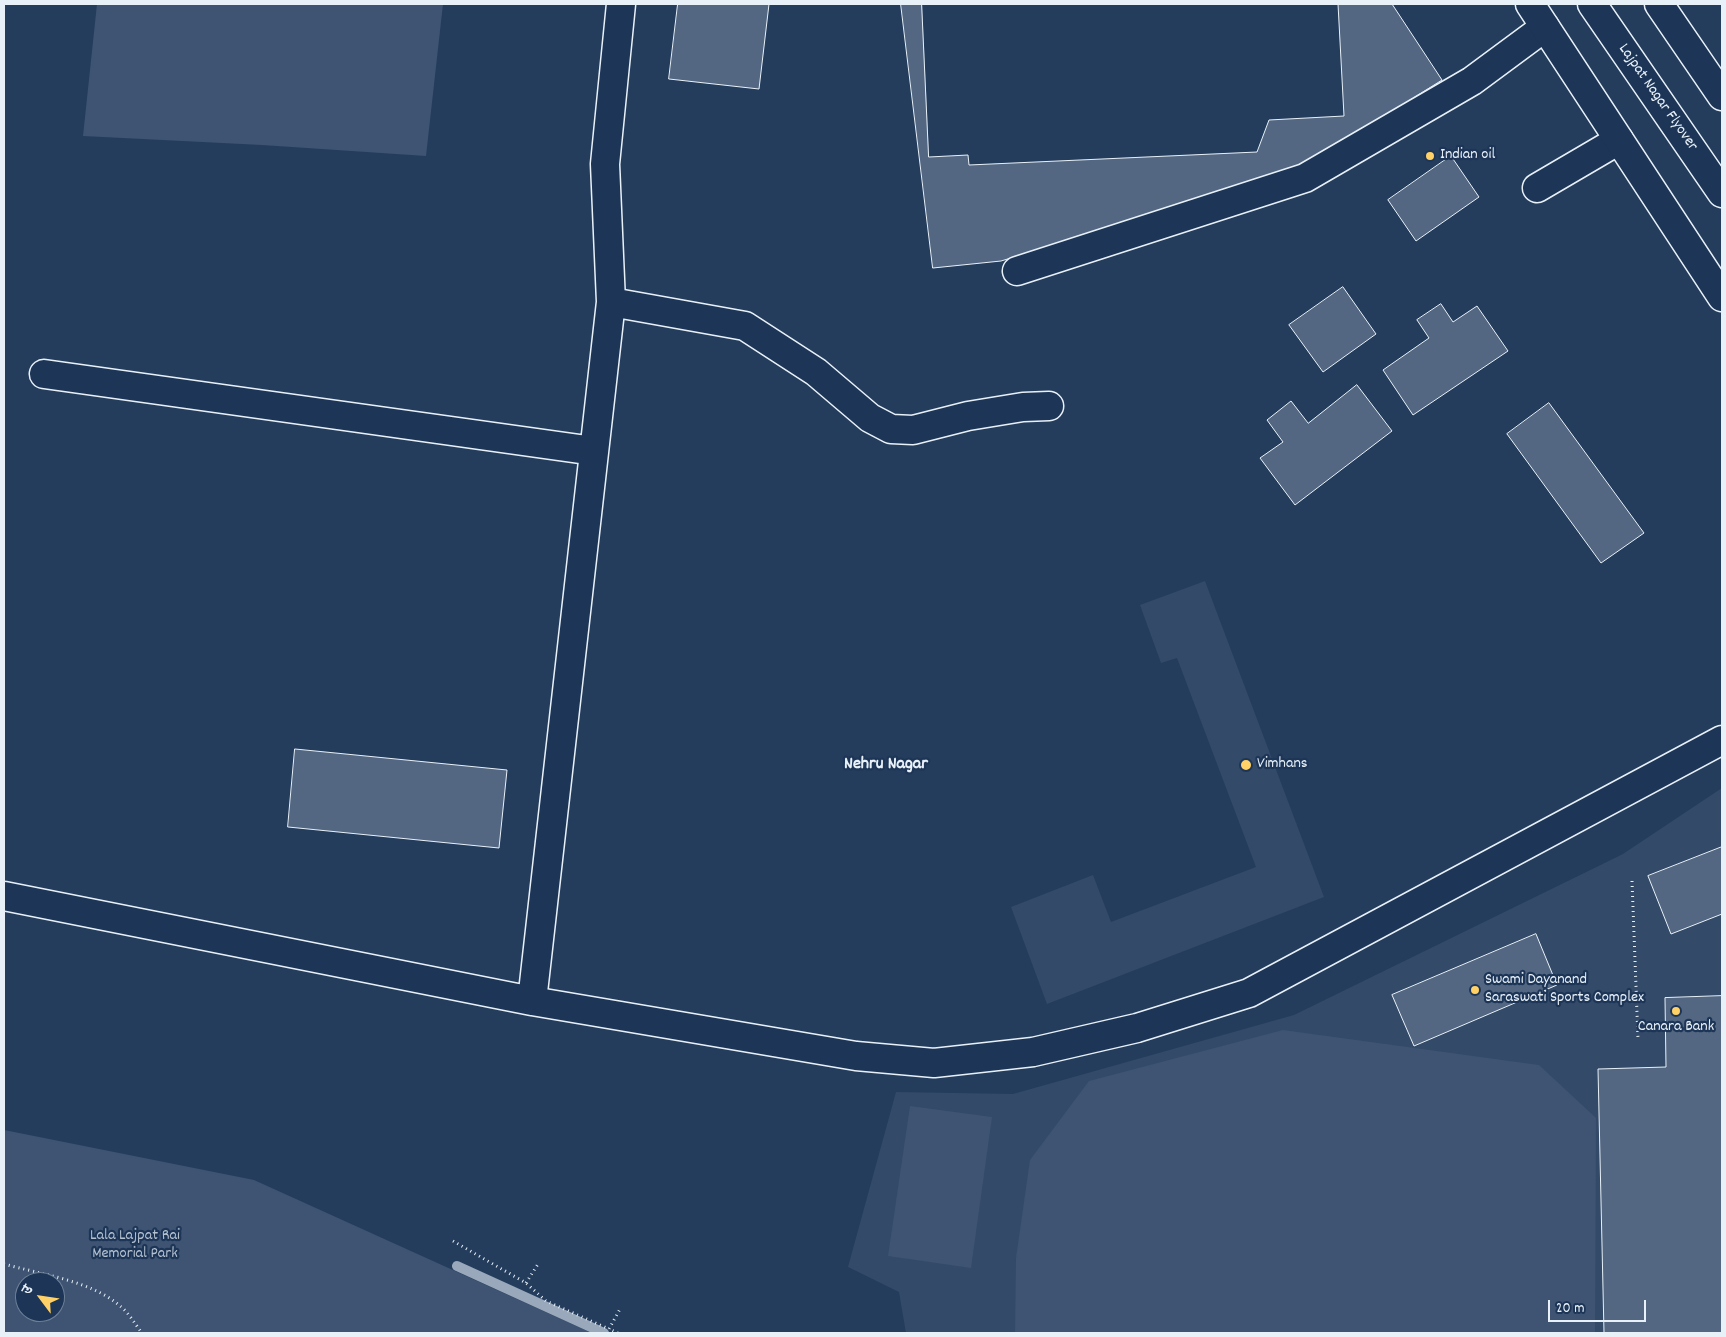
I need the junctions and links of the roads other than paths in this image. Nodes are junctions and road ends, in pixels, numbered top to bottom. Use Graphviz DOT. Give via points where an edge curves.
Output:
graph roads {
  1 [pos="621,4"];
  2 [pos="1530,4"];
  3 [pos="1592,4"];
  4 [pos="1660,4"];
  5 [pos="1545,27"];
  6 [pos="1722,96"];
  7 [pos="1619,140"];
  8 [pos="1538,188"];
  9 [pos="1722,193"];
  10 [pos="1017,271"];
  11 [pos="1722,297"];
  12 [pos="611,302"];
  13 [pos="44,374"];
  14 [pos="1049,406"];
  15 [pos="594,451"];
  16 [pos="1722,740"];
  17 [pos="4,896"];
  18 [pos="532,1001"];
  1 -- 12 [label="street" via="605,164"];
  2 -- 5 [label="street"];
  3 -- 9 [label="street, Lajpat Nagar Flyover"];
  4 -- 6 [label="street"];
  5 -- 7 [label="street"];
  5 -- 10 [label="street" via="1472,82 1305,178"];
  7 -- 8 [label="street"];
  7 -- 11 [label="street"];
  12 -- 14 [label="street" via="745,326 816,372 870,418 891,429 913,430 968,416"];
  12 -- 15 [label="street"];
  13 -- 15 [label="street"];
  15 -- 18 [label="street"];
  16 -- 18 [label="street" via="1249,993 1137,1028 1042,1050 934,1063 876,1058"];
  17 -- 18 [label="street"];
}
